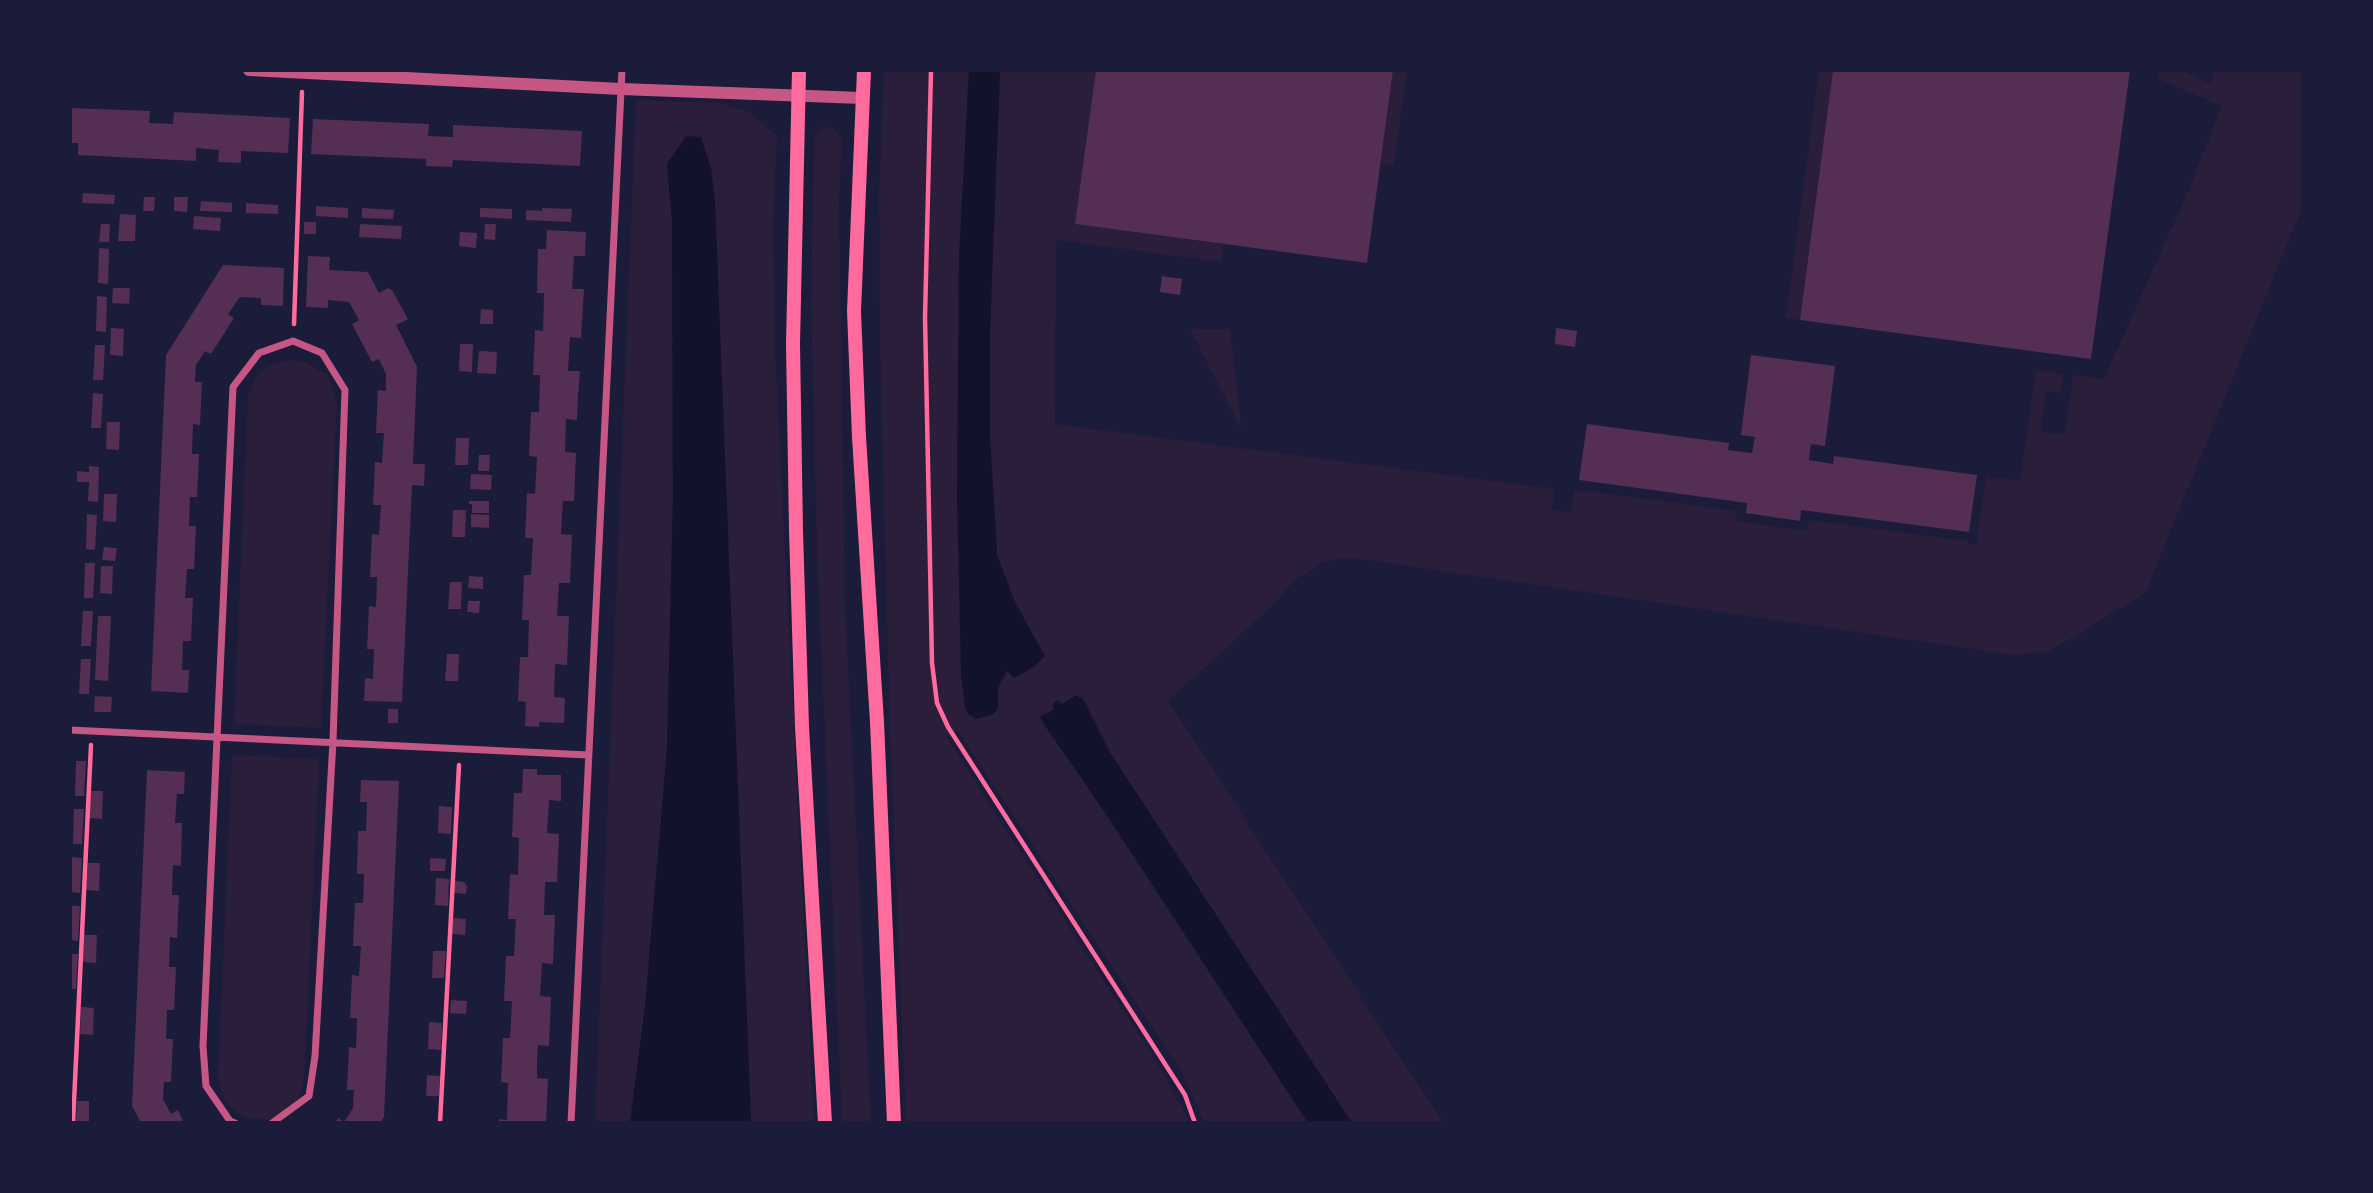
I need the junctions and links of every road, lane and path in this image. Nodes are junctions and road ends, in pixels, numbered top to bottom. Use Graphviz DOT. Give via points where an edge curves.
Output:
graph roads {
  1 [pos="249,70"];
  2 [pos="622,70"];
  3 [pos="799,70"];
  4 [pos="863,70"];
  5 [pos="931,70"];
  6 [pos="303,72"];
  7 [pos="621,89"];
  8 [pos="798,95"];
  9 [pos="862,98"];
  10 [pos="293,341"];
  11 [pos="70,730"];
  12 [pos="92,730"];
  13 [pos="218,736"];
  14 [pos="333,741"];
  15 [pos="460,750"];
  16 [pos="589,755"];
  17 [pos="73,1123"];
  18 [pos="235,1123"];
  19 [pos="272,1123"];
  20 [pos="440,1123"];
  21 [pos="571,1123"];
  22 [pos="825,1123"];
  23 [pos="894,1123"];
  24 [pos="1195,1123"];
  1 -- 6 [label="street"];
  2 -- 7 [label="street"];
  3 -- 8 [label="main road"];
  4 -- 9 [label="main road"];
  5 -- 24 [label="path" via="925,317 932,663 937,703 948,727 1185,1095"];
  6 -- 7 [label="street"];
  6 -- 10 [label="path"];
  7 -- 8 [label="street"];
  7 -- 16 [label="street"];
  8 -- 9 [label="street"];
  8 -- 22 [label="main road" via="793,344 797,545 802,727"];
  9 -- 23 [label="main road" via="855,324"];
  10 -- 13 [label="street" via="259,353 233,387"];
  10 -- 14 [label="street" via="322,353 345,390"];
  11 -- 12 [label="street"];
  12 -- 13 [label="street"];
  12 -- 17 [label="path"];
  13 -- 14 [label="street"];
  13 -- 18 [label="street" via="203,1046 206,1086"];
  14 -- 15 [label="street"];
  14 -- 19 [label="street" via="309,1096"];
  15 -- 16 [label="street"];
  15 -- 20 [label="path"];
  16 -- 21 [label="street"];
}
